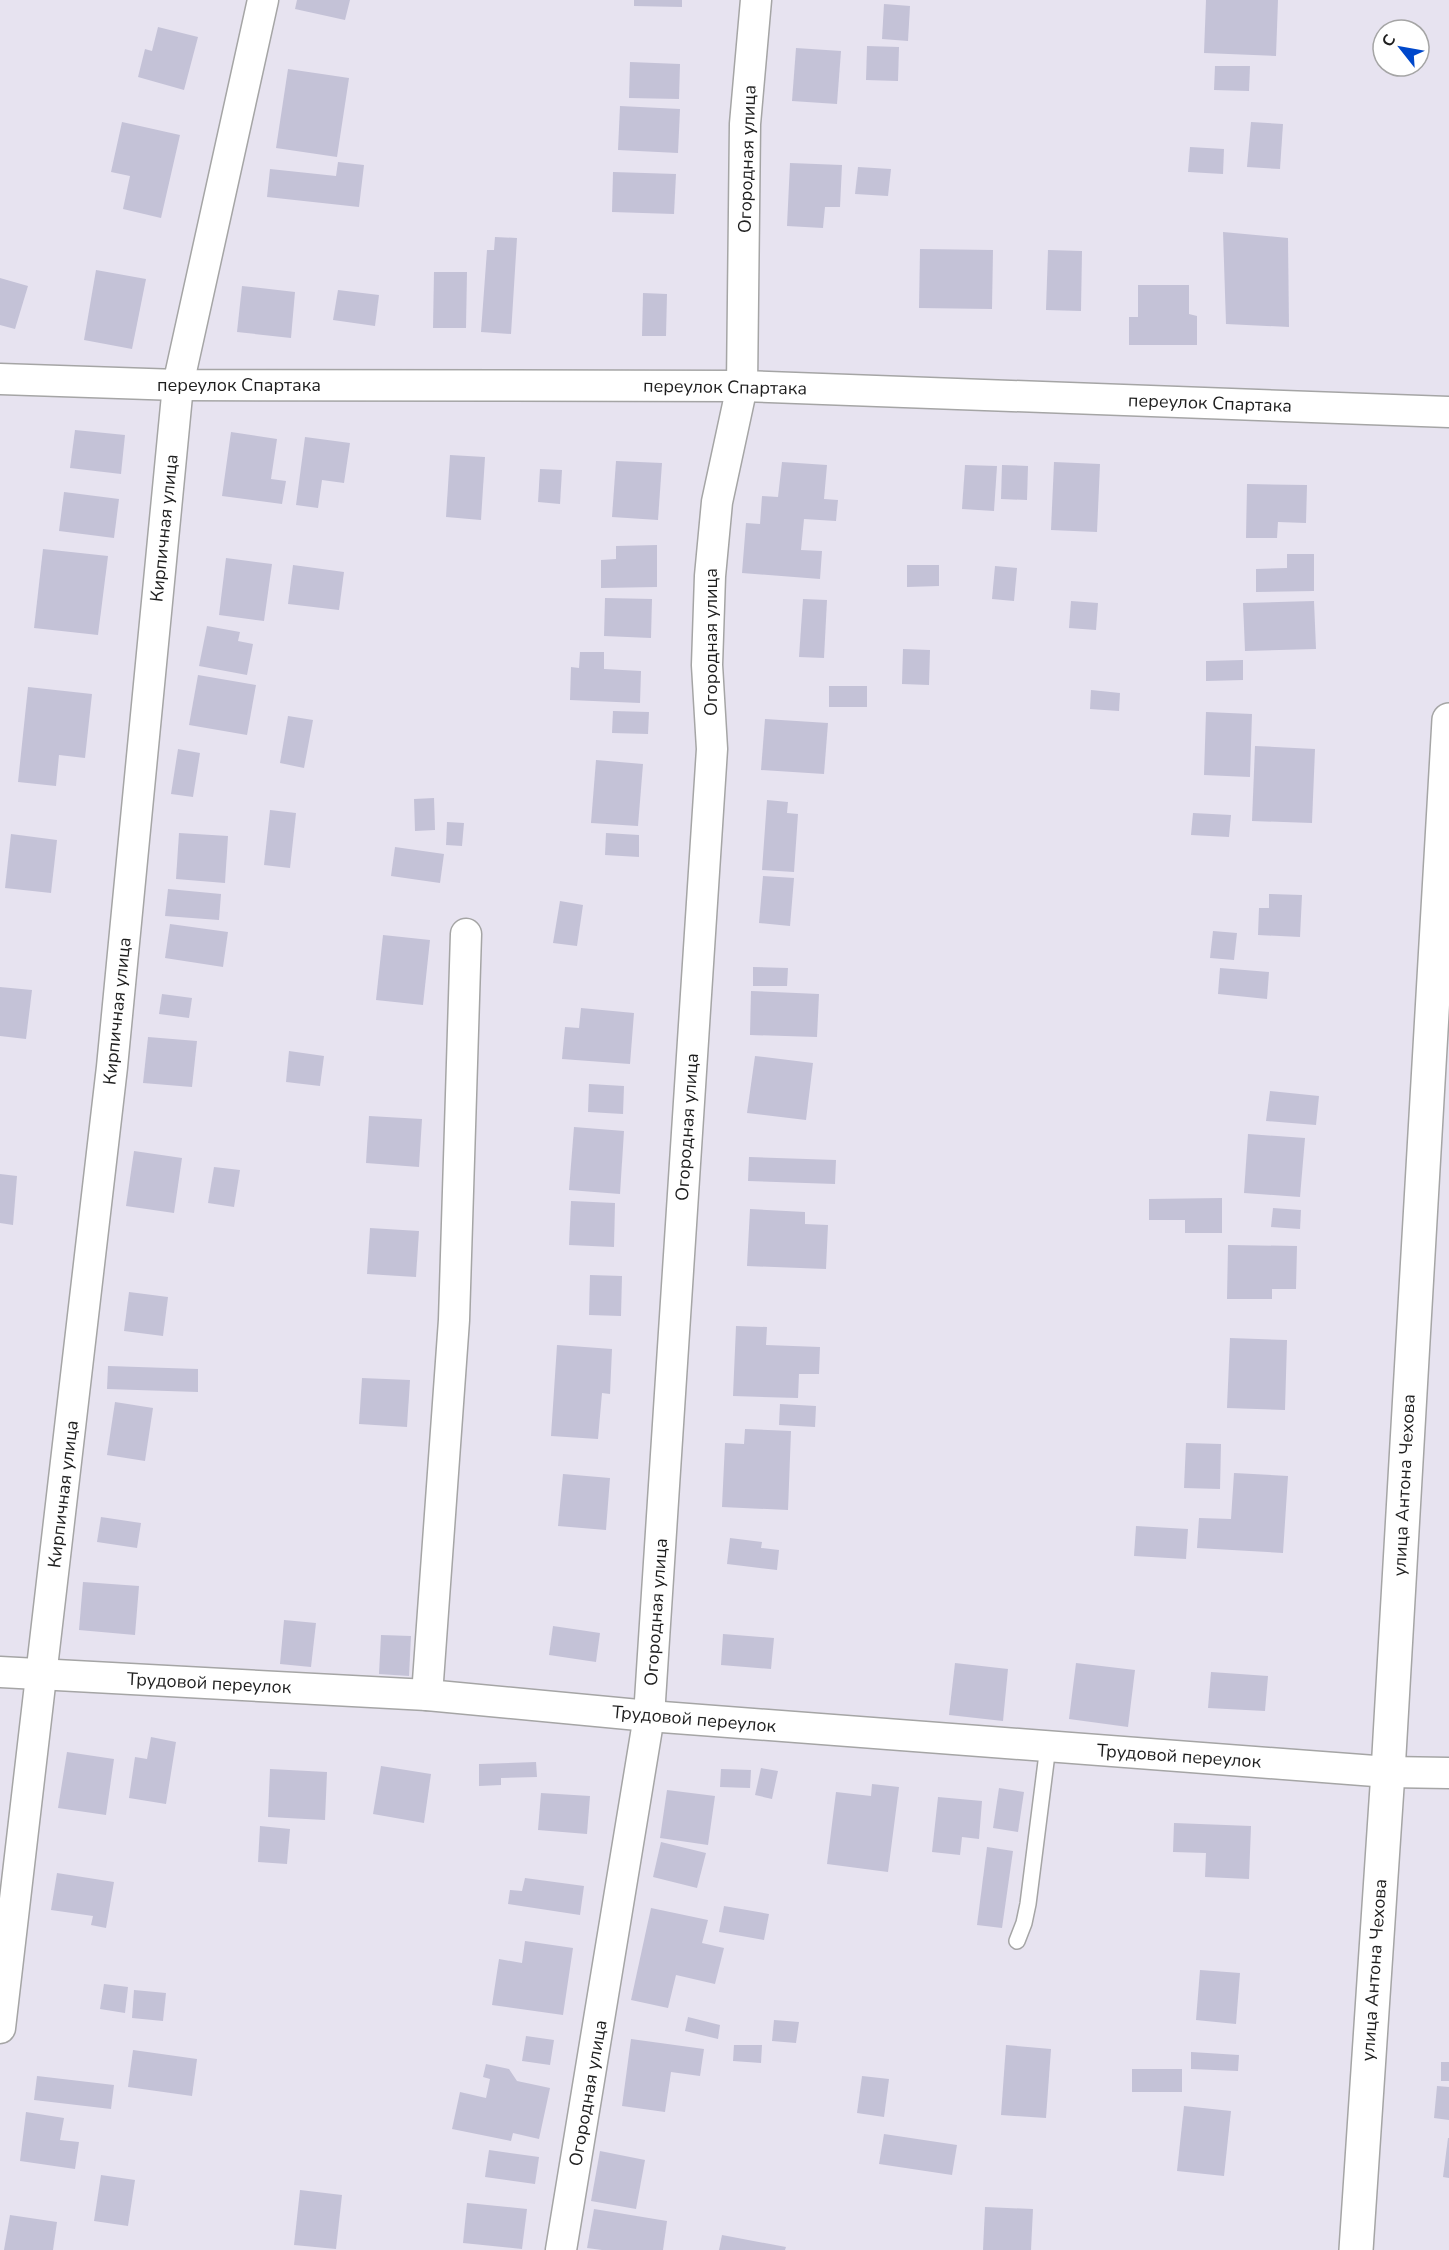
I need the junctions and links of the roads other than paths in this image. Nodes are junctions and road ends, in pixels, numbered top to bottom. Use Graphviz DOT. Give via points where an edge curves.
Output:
graph roads {
  1 [pos="263,0"];
  2 [pos="756,0"];
  3 [pos="0,379"];
  4 [pos="178,385"];
  5 [pos="742,386"];
  6 [pos="1449,412"];
  7 [pos="1449,720"];
  8 [pos="466,934"];
  9 [pos="0,1671"];
  10 [pos="42,1673"];
  11 [pos="427,1695"];
  12 [pos="649,1716"];
  13 [pos="1048,1746"];
  14 [pos="1388,1772"];
  15 [pos="1449,1773"];
  16 [pos="1017,1941"];
  17 [pos="0,2028"];
  18 [pos="561,2250"];
  19 [pos="1356,2250"];
  1 -- 4 [label="street, Кирпичная улица"];
  2 -- 5 [label="street, Огородная улица" via="745,124"];
  3 -- 4 [label="street, переулок Спартака"];
  4 -- 5 [label="street, переулок Спартака"];
  4 -- 10 [label="street, Кирпичная улица" via="112,1067"];
  5 -- 6 [label="street, переулок Спартака"];
  5 -- 12 [label="street, Огородная улица" via="717,502 710,576 707,665 712,749"];
  7 -- 14 [label="street, улица Антона Чехова"];
  8 -- 11 [label="street" via="454,1320"];
  9 -- 10 [label="street, Трудовой переулок"];
  10 -- 11 [label="street, Трудовой переулок"];
  10 -- 17 [label="street, Кирпичная улица"];
  11 -- 12 [label="street, Трудовой переулок"];
  12 -- 13 [label="street, Трудовой переулок"];
  12 -- 18 [label="street, Огородная улица"];
  13 -- 14 [label="street, Трудовой переулок"];
  13 -- 16 [label="lane" via="1028,1904"];
  14 -- 15 [label="street, Трудовой переулок"];
  14 -- 19 [label="street, улица Антона Чехова"];
}
